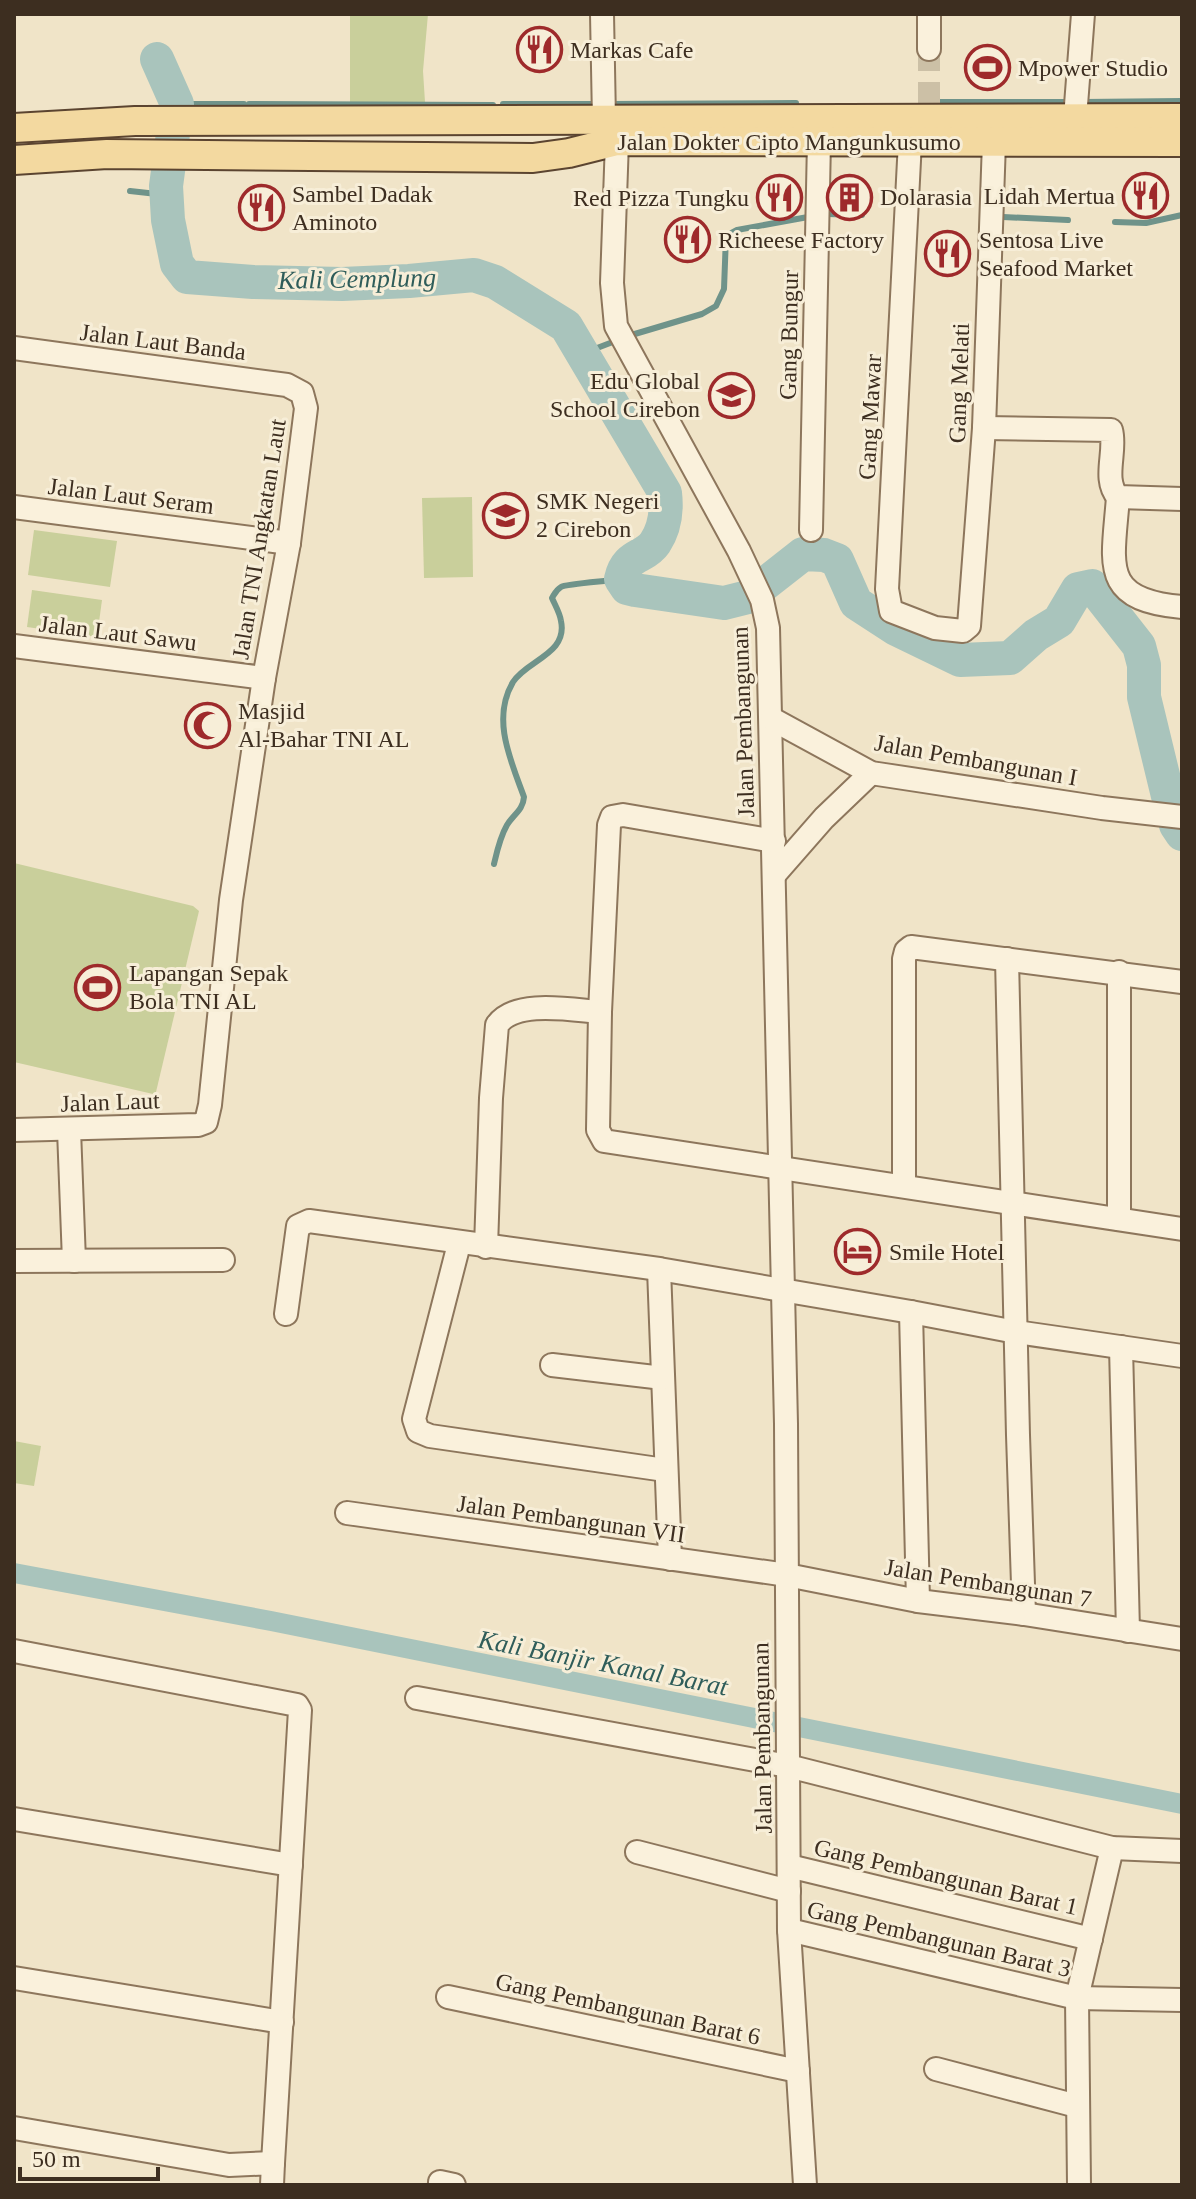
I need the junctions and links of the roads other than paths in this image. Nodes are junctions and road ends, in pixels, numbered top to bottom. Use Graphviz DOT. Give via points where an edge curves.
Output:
graph roads {
  1 [pos="602,14"];
  2 [pos="929,14"];
  3 [pos="1083,14"];
  4 [pos="929,49"];
  5 [pos="1075,118"];
  6 [pos="1182,118"];
  7 [pos="26,128"];
  8 [pos="610,130"];
  9 [pos="1045,130"];
  10 [pos="819,141"];
  11 [pos="910,141"];
  12 [pos="994,142"];
  13 [pos="1182,142"];
  14 [pos="26,160"];
  15 [pos="14,348"];
  16 [pos="302,393"];
  17 [pos="984,428"];
  18 [pos="1118,497"];
  19 [pos="1182,499"];
  20 [pos="14,507"];
  21 [pos="811,530"];
  22 [pos="289,543"];
  23 [pos="1182,607"];
  24 [pos="969,626"];
  25 [pos="14,646"];
  26 [pos="264,678"];
  27 [pos="772,719"];
  28 [pos="871,773"];
  29 [pos="1172,816"];
  30 [pos="774,841"];
  31 [pos="775,874"];
  32 [pos="1007,959"];
  33 [pos="1119,972"];
  34 [pos="1182,982"];
  35 [pos="600,1012"];
  36 [pos="206,1122"];
  37 [pos="14,1130"];
  38 [pos="69,1130"];
  39 [pos="779,1167"];
  40 [pos="904,1186"];
  41 [pos="1012,1203"];
  42 [pos="1119,1219"];
  43 [pos="1182,1229"];
  44 [pos="459,1244"];
  45 [pos="486,1247"];
  46 [pos="223,1260"];
  47 [pos="14,1261"];
  48 [pos="74,1261"];
  49 [pos="659,1269"];
  50 [pos="783,1289"];
  51 [pos="911,1312"];
  52 [pos="286,1314"];
  53 [pos="1016,1332"];
  54 [pos="1121,1347"];
  55 [pos="1182,1356"];
  56 [pos="552,1365"];
  57 [pos="663,1378"];
  58 [pos="665,1470"];
  59 [pos="347,1513"];
  60 [pos="670,1559"];
  61 [pos="787,1575"];
  62 [pos="918,1601"];
  63 [pos="1024,1614"];
  64 [pos="1128,1631"];
  65 [pos="1182,1639"];
  66 [pos="14,1651"];
  67 [pos="417,1698"];
  68 [pos="788,1761"];
  69 [pos="14,1819"];
  70 [pos="1112,1848"];
  71 [pos="1182,1851"];
  72 [pos="637,1852"];
  73 [pos="291,1865"];
  74 [pos="789,1866"];
  75 [pos="789,1891"];
  76 [pos="789,1930"];
  77 [pos="1091,1939"];
  78 [pos="14,1978"];
  79 [pos="448,1997"];
  80 [pos="1077,1998"];
  81 [pos="1182,2000"];
  82 [pos="282,2022"];
  83 [pos="936,2069"];
  84 [pos="798,2071"];
  85 [pos="1077,2106"];
  86 [pos="14,2128"];
  87 [pos="273,2174"];
  88 [pos="233,2175"];
  89 [pos="805,2185"];
  90 [pos="1079,2185"];
  1 -- 8 [label="street, Jalan Pembangunan"];
  2 -- 4 [label="street"];
  3 -- 5 [label="street"];
  5 -- 6 [label="main road, Jalan Dokter Cipto Mangunkusumo"];
  5 -- 9 [label="main road, Jalan Dokter Cipto Mangunkusumo"];
  7 -- 8 [label="main road, Jalan Dokter Cipto Mangunkusumo" via="177,121"];
  7 -- 14 [label="main road"];
  8 -- 9 [label="main road, Jalan Dokter Cipto Mangunkusumo" via="929,111"];
  8 -- 10 [label="main road, Jalan Dokter Cipto Mangunkusumo"];
  8 -- 14 [label="main road, Jalan Dokter Cipto Mangunkusumo" via="569,153 533,158 107,154"];
  8 -- 27 [label="street, Jalan Pembangunan" via="616,326 762,600"];
  9 -- 12 [label="main road, Jalan Dokter Cipto Mangunkusumo"];
  9 -- 13 [label="main road, Jalan Dokter Cipto Mangunkusumo"];
  10 -- 11 [label="main road, Jalan Dokter Cipto Mangunkusumo"];
  10 -- 21 [label="street, Gang Bungur"];
  11 -- 12 [label="main road, Jalan Dokter Cipto Mangunkusumo"];
  11 -- 24 [label="street, Gang Mawar" via="887,589 893,612 936,629 964,631"];
  12 -- 17 [label="street, Gang Melati"];
  15 -- 16 [label="street, Jalan Laut Banda" via="287,385"];
  16 -- 22 [label="street, Jalan TNI Angkatan Laut" via="306,408"];
  17 -- 18 [label="street" via="1111,430 1110,480"];
  17 -- 24 [label="street, Gang Melati"];
  18 -- 19 [label="street"];
  18 -- 23 [label="street" via="1113,560 1120,581 1137,599"];
  20 -- 22 [label="street, Jalan Laut Seram"];
  22 -- 26 [label="street, Jalan TNI Angkatan Laut"];
  25 -- 26 [label="street, Jalan Laut Sawu"];
  26 -- 36 [label="street, Jalan TNI Angkatan Laut"];
  27 -- 28 [label="street, Jalan Pembangunan I"];
  27 -- 30 [label="street, Jalan Pembangunan"];
  28 -- 29 [label="street, Jalan Pembangunan I"];
  28 -- 31 [label="street"];
  30 -- 31 [label="street, Jalan Pembangunan"];
  30 -- 35 [label="street" via="612,817"];
  31 -- 39 [label="street, Jalan Pembangunan"];
  32 -- 33 [label="street"];
  32 -- 40 [label="street" via="915,946 905,954"];
  32 -- 41 [label="street"];
  33 -- 34 [label="street"];
  33 -- 42 [label="street"];
  35 -- 39 [label="street" via="598,1130 604,1141"];
  35 -- 45 [label="street" via="529,1008 497,1025"];
  36 -- 38 [label="street, Jalan Laut"];
  37 -- 38 [label="street, Jalan Laut"];
  38 -- 48 [label="street"];
  39 -- 40 [label="street"];
  39 -- 50 [label="street, Jalan Pembangunan"];
  40 -- 41 [label="street"];
  41 -- 42 [label="street"];
  41 -- 53 [label="street"];
  42 -- 43 [label="street"];
  44 -- 45 [label="street"];
  44 -- 52 [label="street" via="309,1221 298,1226"];
  44 -- 58 [label="street" via="414,1419 418,1431"];
  45 -- 49 [label="street"];
  46 -- 48 [label="street"];
  47 -- 48 [label="street"];
  49 -- 50 [label="street"];
  49 -- 57 [label="street"];
  50 -- 51 [label="street"];
  50 -- 61 [label="street, Jalan Pembangunan"];
  51 -- 53 [label="street"];
  51 -- 62 [label="street"];
  53 -- 54 [label="street"];
  53 -- 63 [label="street"];
  54 -- 55 [label="street"];
  54 -- 64 [label="street"];
  56 -- 57 [label="street"];
  57 -- 58 [label="street"];
  58 -- 60 [label="street"];
  59 -- 60 [label="street, Jalan Pembangunan VII"];
  60 -- 61 [label="street, Jalan Pembangunan VII"];
  61 -- 62 [label="street, Jalan Pembangunan 7"];
  61 -- 68 [label="street, Jalan Pembangunan"];
  62 -- 63 [label="street, Jalan Pembangunan 7"];
  63 -- 64 [label="street, Jalan Pembangunan 7"];
  64 -- 65 [label="street, Jalan Pembangunan 7"];
  66 -- 73 [label="street" via="297,1705"];
  67 -- 68 [label="street"];
  68 -- 70 [label="street"];
  68 -- 74 [label="street, Jalan Pembangunan"];
  69 -- 73 [label="street"];
  70 -- 71 [label="street"];
  70 -- 77 [label="street"];
  72 -- 75 [label="street"];
  73 -- 82 [label="street"];
  74 -- 75 [label="street, Jalan Pembangunan"];
  74 -- 77 [label="street, Gang Pembangunan Barat 1"];
  75 -- 76 [label="street, Jalan Pembangunan"];
  76 -- 80 [label="street, Gang Pembangunan Barat 3"];
  76 -- 84 [label="street, Jalan Pembangunan"];
  77 -- 80 [label="street"];
  78 -- 82 [label="street"];
  79 -- 84 [label="street, Gang Pembangunan Barat 6"];
  80 -- 81 [label="street, Gang Pembangunan Barat 3"];
  80 -- 85 [label="street"];
  82 -- 87 [label="street"];
  83 -- 85 [label="street"];
  84 -- 89 [label="street, Jalan Pembangunan"];
  85 -- 90 [label="street"];
  86 -- 88 [label="street"];
  87 -- 88 [label="street"];
}
